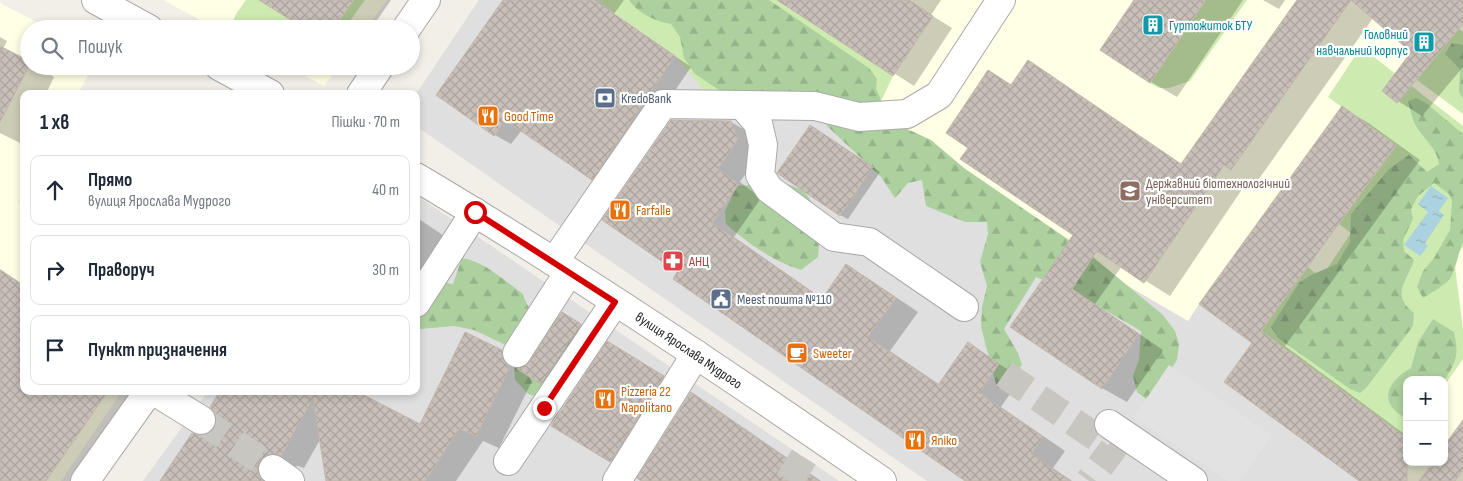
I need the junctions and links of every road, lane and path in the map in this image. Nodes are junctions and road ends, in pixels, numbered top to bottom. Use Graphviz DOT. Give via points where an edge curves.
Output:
graph roads {
  1 [pos="96,0"];
  2 [pos="426,0"];
  3 [pos="1001,0"];
  4 [pos="133,20"];
  5 [pos="412,20"];
  6 [pos="235,75"];
  7 [pos="374,75"];
  8 [pos="263,90"];
  9 [pos="364,90"];
  10 [pos="743,106"];
  11 [pos="420,180"];
  12 [pos="475,212"];
  13 [pos="561,267"];
  14 [pos="420,297"];
  15 [pos="615,302"];
  16 [pos="964,307"];
  17 [pos="518,353"];
  18 [pos="696,354"];
  19 [pos="146,395"];
  20 [pos="160,395"];
  21 [pos="201,420"];
  22 [pos="1109,424"];
  23 [pos="508,461"];
  24 [pos="85,481"];
  25 [pos="617,481"];
  26 [pos="882,481"];
  27 [pos="1193,481"];
  1 -- 4 [label="street"];
  2 -- 5 [label="street"];
  3 -- 10 [label="street" via="939,95 907,114 859,117 815,106"];
  6 -- 8 [label="street"];
  7 -- 9 [label="street"];
  10 -- 13 [label="street" via="663,104"];
  10 -- 16 [label="street" via="758,123 762,145 760,175 769,189 834,237 869,242"];
  11 -- 12 [label="street, вулиця Ярослава Мудрого"];
  12 -- 13 [label="street, вулиця Ярослава Мудрого"];
  12 -- 14 [label="street"];
  13 -- 15 [label="street, вулиця Ярослава Мудрого"];
  13 -- 17 [label="street"];
  15 -- 18 [label="street, вулиця Ярослава Мудрого"];
  15 -- 23 [label="street"];
  18 -- 25 [label="street"];
  18 -- 26 [label="street, вулиця Ярослава Мудрого"];
  19 -- 24 [label="street"];
  20 -- 21 [label="street"];
  22 -- 27 [label="street"];
}
